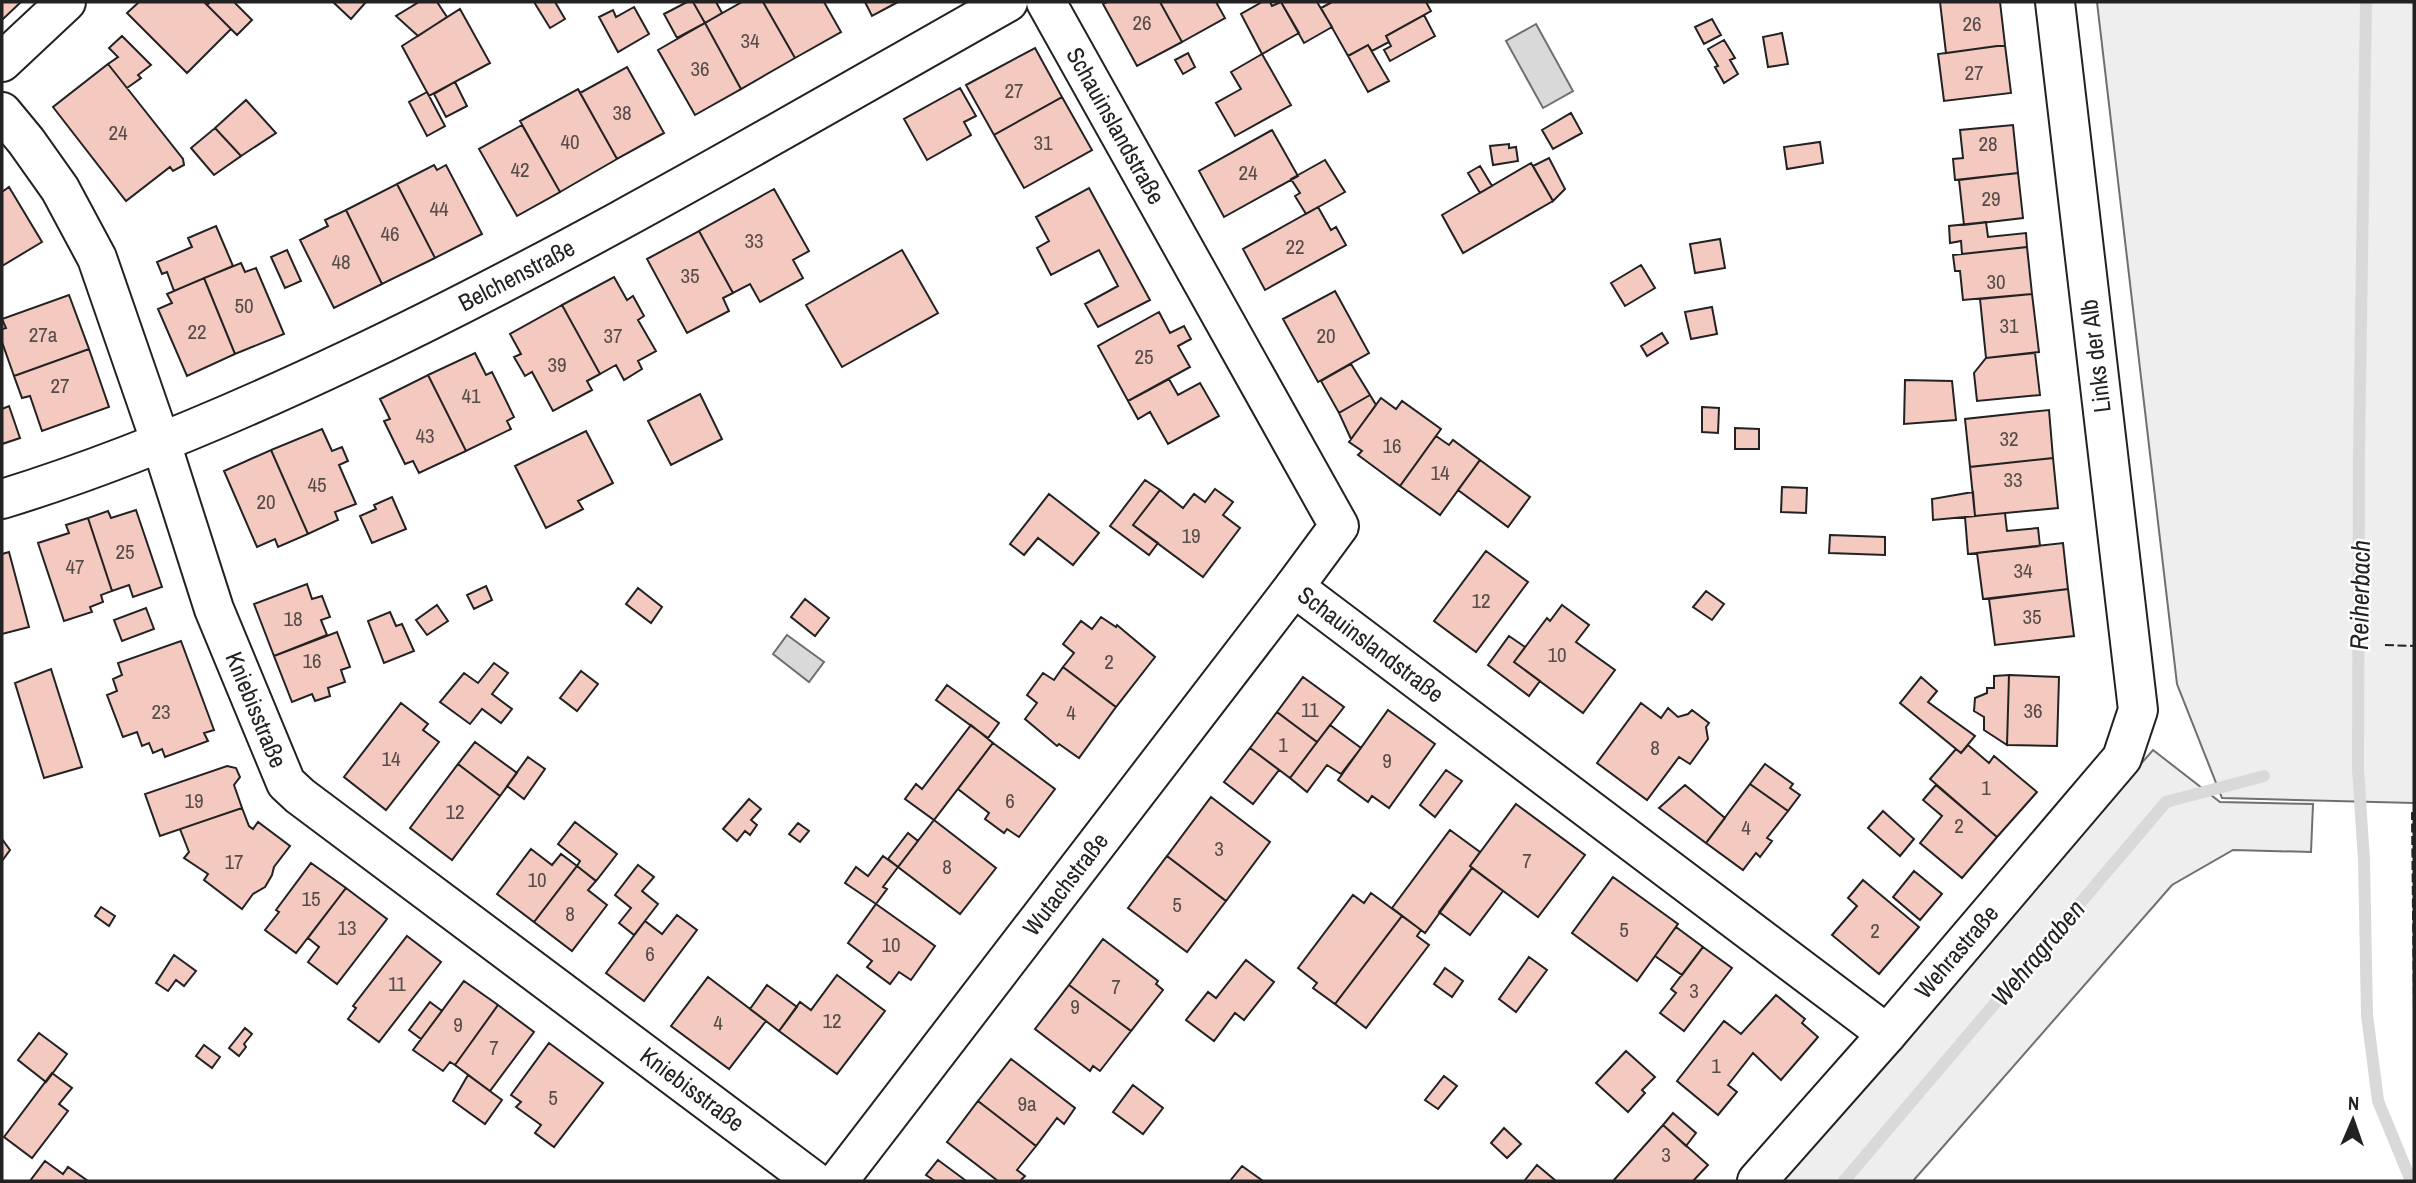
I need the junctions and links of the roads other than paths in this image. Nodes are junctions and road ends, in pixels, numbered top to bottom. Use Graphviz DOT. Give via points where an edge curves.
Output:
graph roads {
  1 [pos="66,2"];
  2 [pos="1008,2"];
  3 [pos="1046,2"];
  4 [pos="2055,2"];
  5 [pos="2,62"];
  6 [pos="2,112"];
  7 [pos="161,443"];
  8 [pos="2,499"];
  9 [pos="1294,587"];
  10 [pos="2138,710"];
  11 [pos="1886,1034"];
  12 [pos="814,1181"];
  13 [pos="838,1181"];
  14 [pos="1757,1181"];
  1 -- 5 [label="street"];
  2 -- 7 [label="street, Belchenstraße" via="586,240 294,386"];
  3 -- 9 [label="street, Schauinslandstraße" via="1339,526"];
  4 -- 10 [label="street, Links der Alb"];
  6 -- 7 [label="street, Kniebisstraße" via="60,189 97,258"];
  7 -- 8 [label="street, Belchenstraße"];
  7 -- 12 [label="street, Kniebisstraße" via="214,609 286,783"];
  9 -- 11 [label="street, Schauinslandstraße"];
  9 -- 13 [label="street, Wutachstraße"];
  10 -- 11 [label="street, Wehrastraße" via="2122,758"];
  11 -- 14 [label="street, Wehrastraße"];
}
